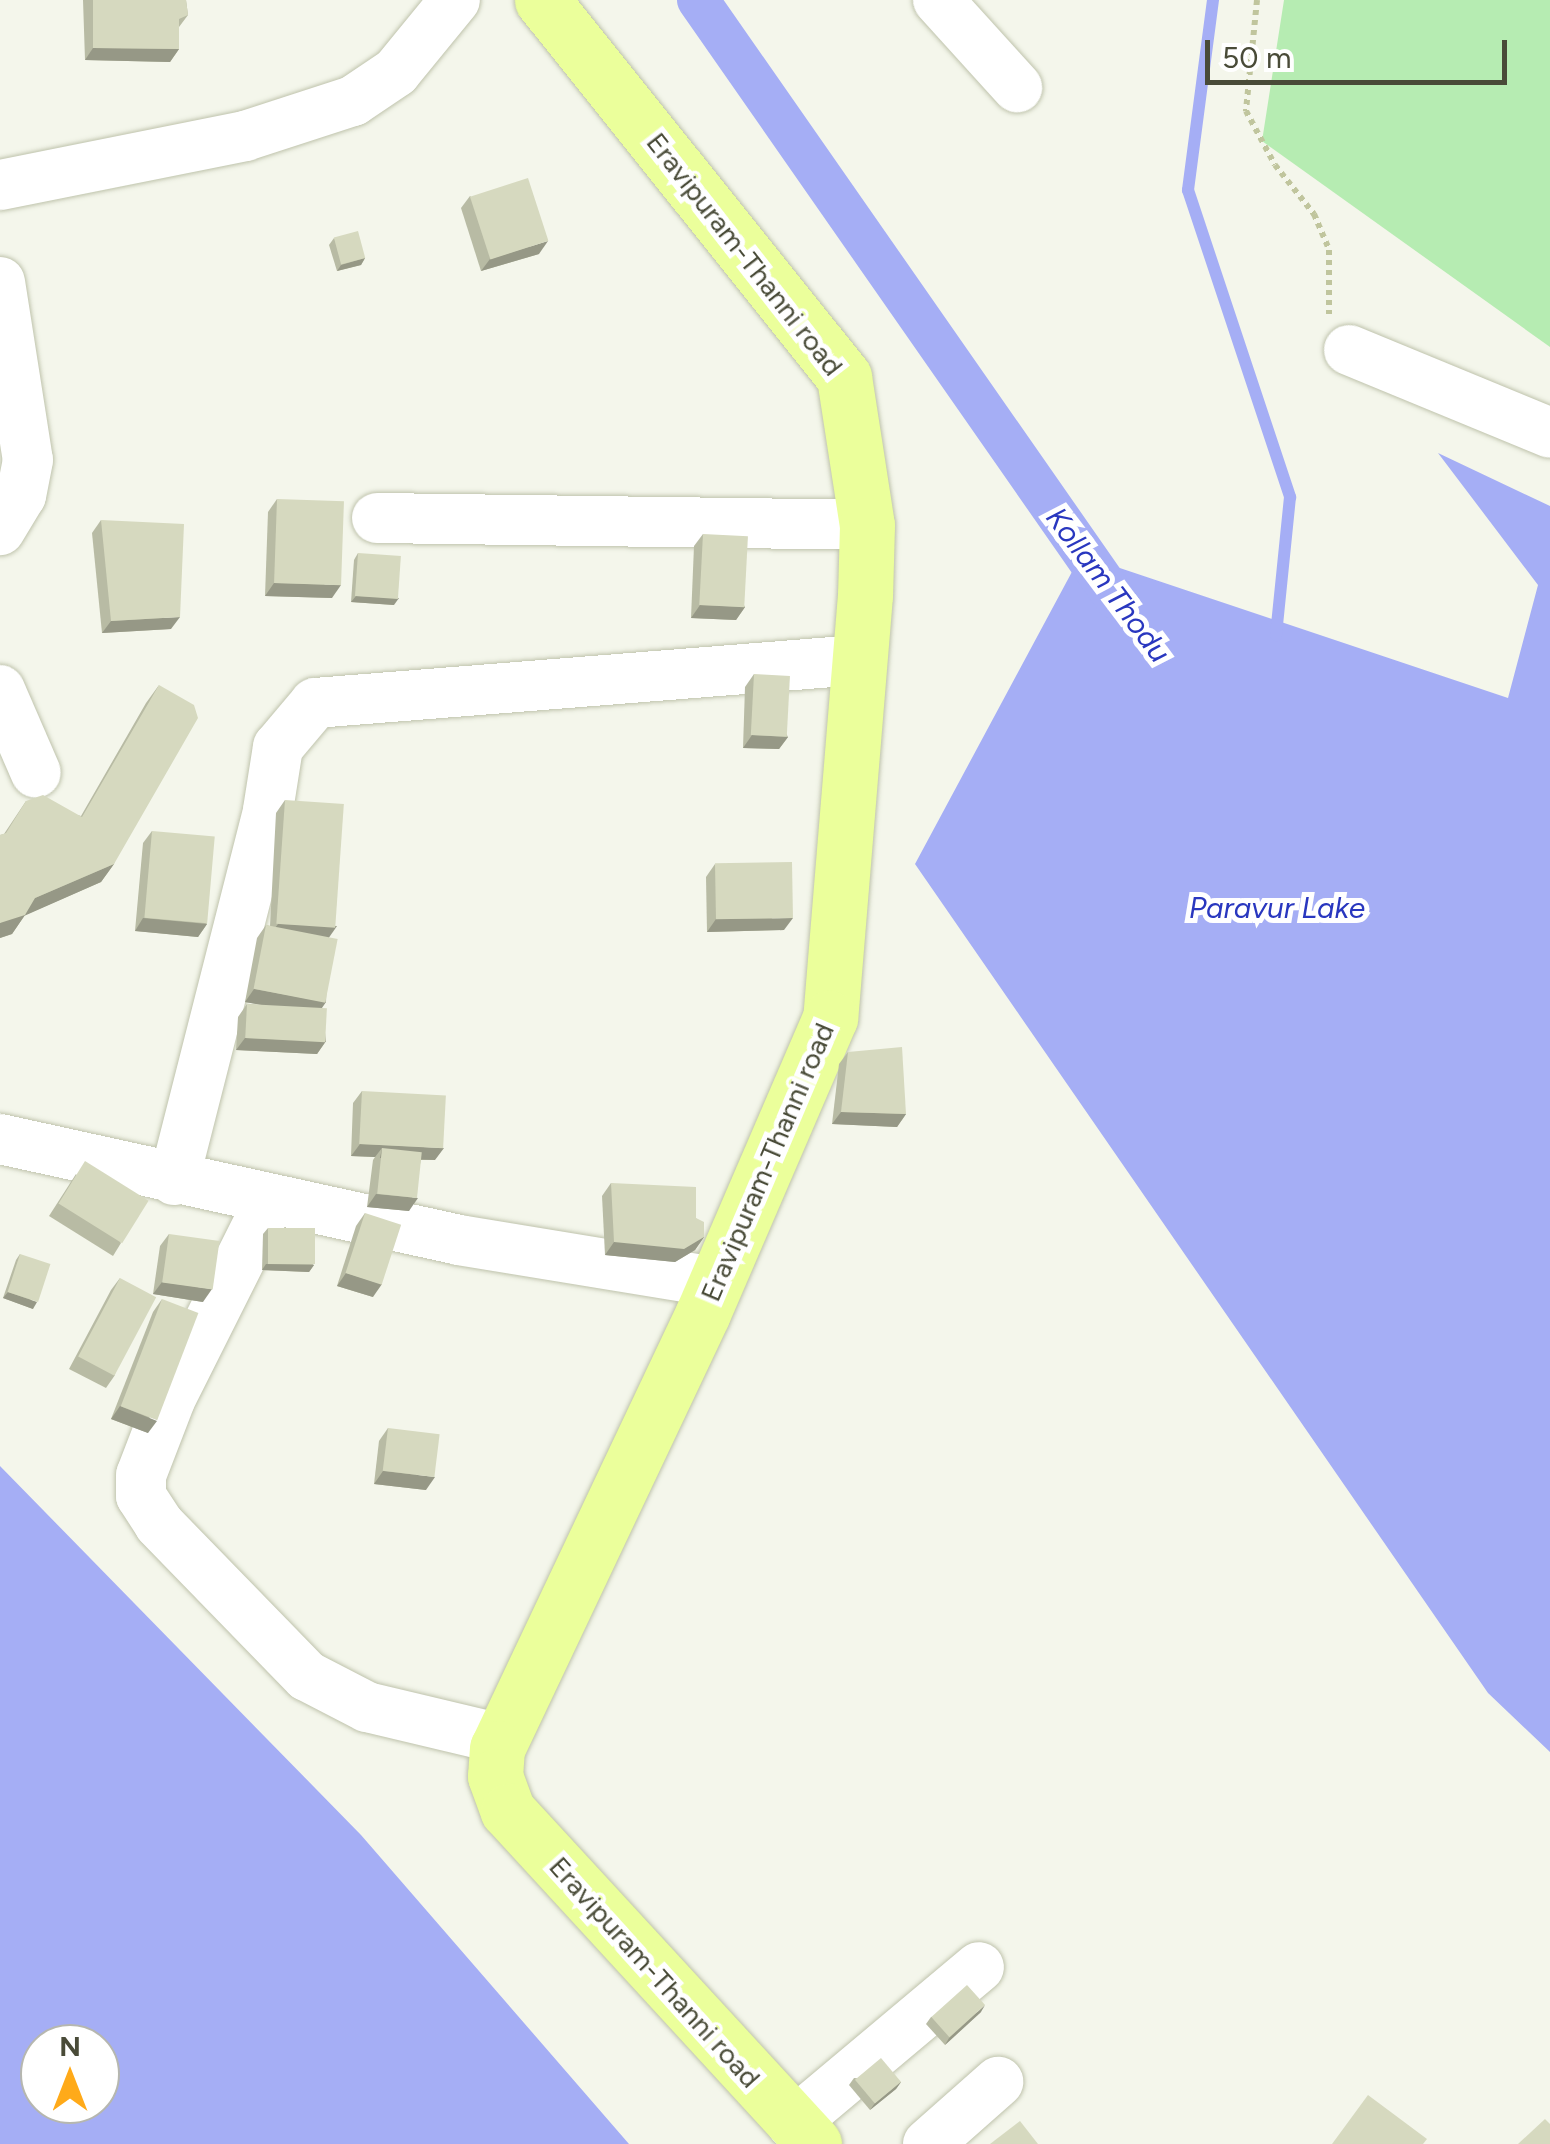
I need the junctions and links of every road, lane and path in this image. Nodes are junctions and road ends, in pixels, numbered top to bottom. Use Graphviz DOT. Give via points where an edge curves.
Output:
graph roads {
  1 [pos="455,0"];
  2 [pos="542,0"];
  3 [pos="938,0"];
  4 [pos="1257,0"];
  5 [pos="1018,87"];
  6 [pos="0,185"];
  7 [pos="0,282"];
  8 [pos="1349,350"];
  9 [pos="1550,433"];
  10 [pos="377,518"];
  11 [pos="867,525"];
  12 [pos="0,530"];
  13 [pos="858,660"];
  14 [pos="0,690"];
  15 [pos="36,773"];
  16 [pos="0,1139"];
  17 [pos="174,1180"];
  18 [pos="269,1202"];
  19 [pos="716,1282"];
  20 [pos="501,1739"];
  21 [pos="979,1967"];
  22 [pos="998,2082"];
  23 [pos="803,2134"];
  24 [pos="928,2144"];
  1 -- 6 [label="street" via="396,72 353,101 245,136"];
  2 -- 11 [label="main road, Eravipuram-Thanni road" via="838,366 848,389"];
  3 -- 5 [label="street"];
  4 -- 8 [label="path" via="1246,111 1275,165 1314,214 1329,250 1327,310"];
  7 -- 12 [label="street" via="28,460 21,495"];
  8 -- 9 [label="street"];
  10 -- 11 [label="street"];
  11 -- 13 [label="main road, Eravipuram-Thanni road"];
  13 -- 17 [label="street" via="315,703 278,748"];
  13 -- 19 [label="main road, Eravipuram-Thanni road" via="851,820 830,1018"];
  14 -- 15 [label="street"];
  16 -- 17 [label="street"];
  17 -- 18 [label="street"];
  18 -- 19 [label="street"];
  18 -- 20 [label="street" via="170,1400 140,1475 140,1496 159,1524 307,1676 367,1708"];
  19 -- 20 [label="main road, Eravipuram-Thanni road"];
  20 -- 23 [label="main road, Eravipuram-Thanni road" via="495,1776 508,1811"];
  21 -- 23 [label="street"];
  22 -- 24 [label="street"];
}
